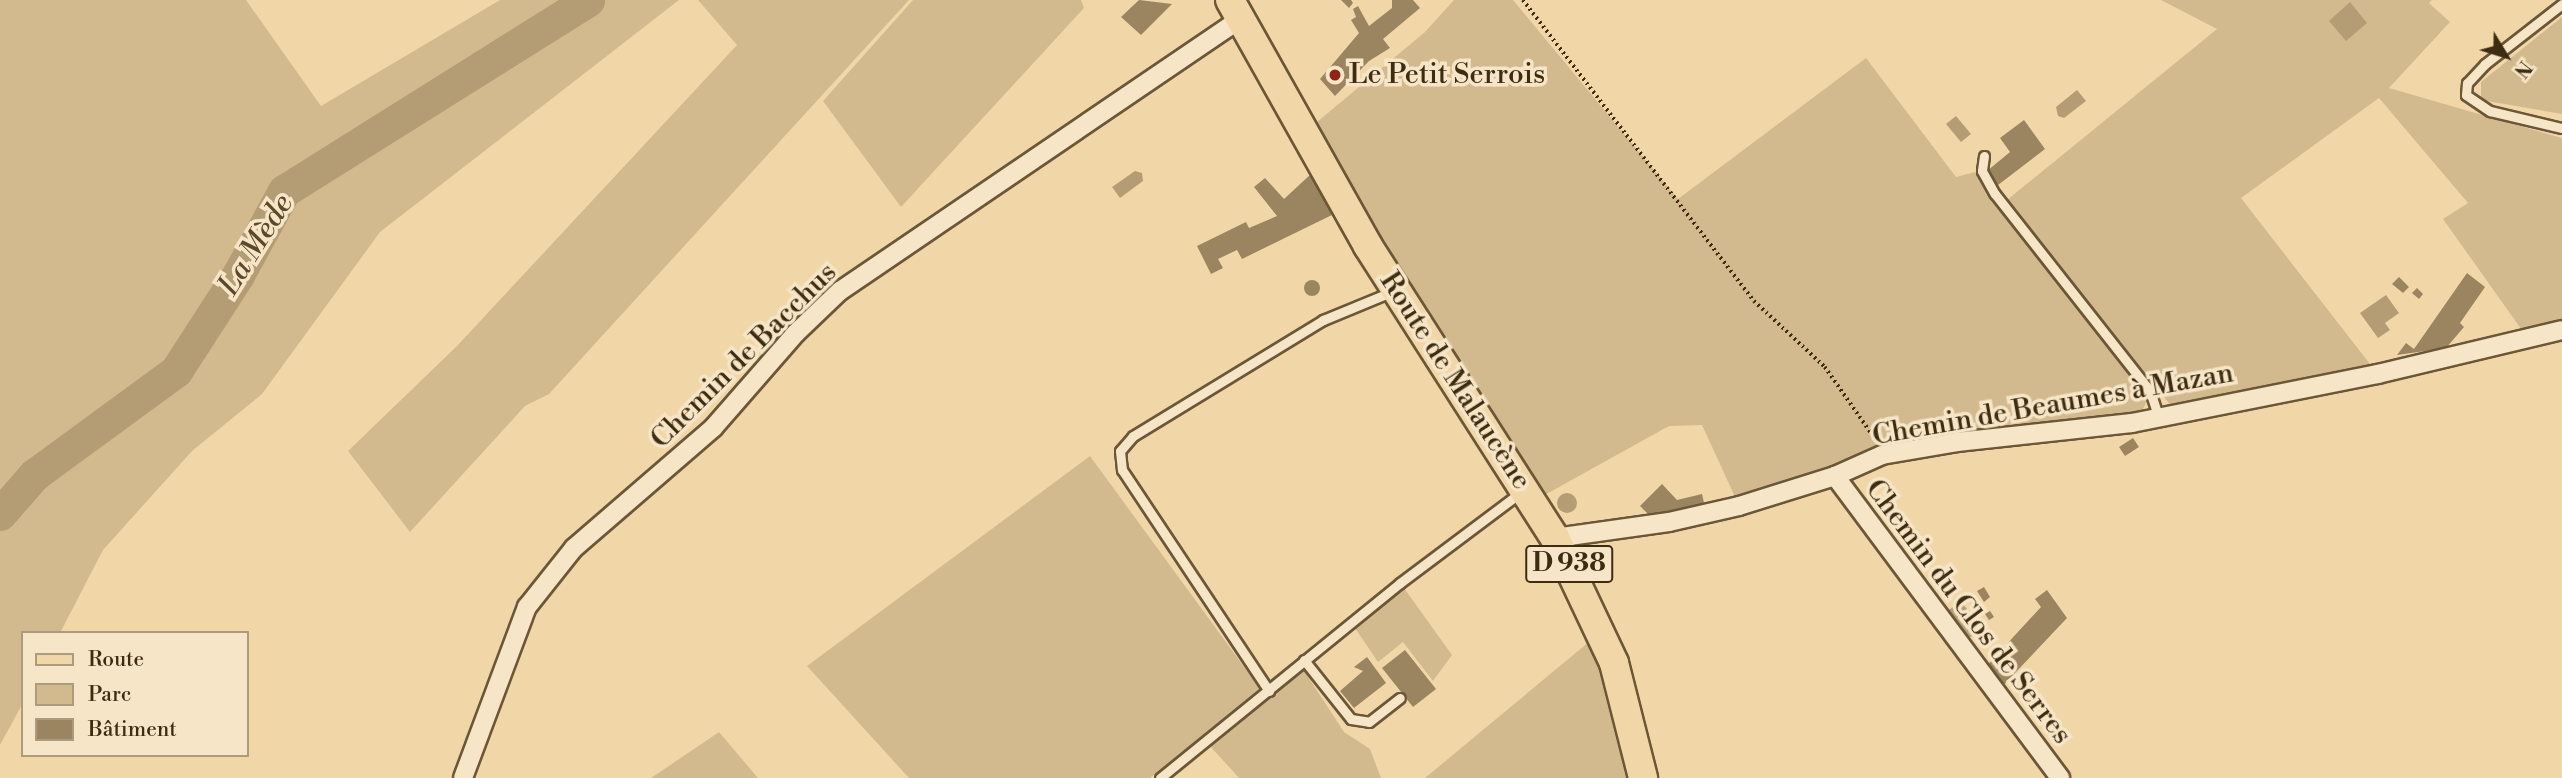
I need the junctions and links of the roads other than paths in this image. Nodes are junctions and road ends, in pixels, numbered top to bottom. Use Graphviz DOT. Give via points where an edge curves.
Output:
graph roads {
  1 [pos="2562,4"];
  2 [pos="1236,9"];
  3 [pos="2562,128"];
  4 [pos="1984,156"];
  5 [pos="1396,290"];
  6 [pos="2562,330"];
  7 [pos="2158,416"];
  8 [pos="1835,476"];
  9 [pos="1526,489"];
  10 [pos="1555,538"];
  11 [pos="1304,660"];
  12 [pos="1269,691"];
  13 [pos="1400,698"];
  14 [pos="463,778"];
  15 [pos="1160,778"];
  16 [pos="1643,778"];
  17 [pos="2060,778"];
  1 -- 3 [label="lane" via="2484,64 2467,83 2466,95 2490,111"];
  2 -- 5 [label="main road, Route de Malaucène / D 938" via="1336,193"];
  2 -- 14 [label="street, Chemin de Bacchus" via="840,291 796,333 713,428 574,548 527,607"];
  4 -- 7 [label="lane" via="1982,171 1995,194 2150,391"];
  5 -- 9 [label="main road, Route de Malaucène / D 938"];
  5 -- 12 [label="lane" via="1323,320 1133,436 1120,451 1122,470"];
  6 -- 7 [label="street, Chemin de Beaumes à Mazan" via="2378,374"];
  7 -- 8 [label="street, Chemin de Beaumes à Mazan" via="1882,455"];
  8 -- 10 [label="street, Chemin de Beaumes à Mazan" via="1669,523"];
  8 -- 17 [label="street, Chemin du Clos de Serres"];
  9 -- 10 [label="main road, Route de Malaucène / D 938"];
  9 -- 11 [label="lane"];
  10 -- 16 [label="main road, Route de Malaucène / D 938" via="1614,663"];
  11 -- 12 [label="lane"];
  11 -- 13 [label="lane" via="1351,719 1368,722"];
  12 -- 15 [label="lane"];
}
